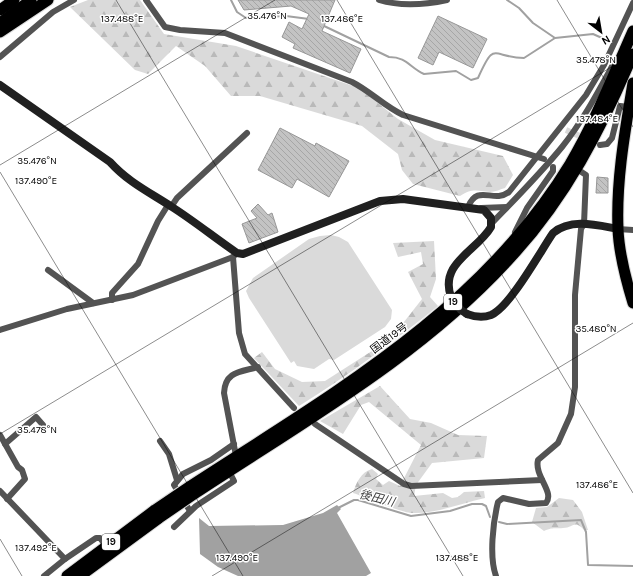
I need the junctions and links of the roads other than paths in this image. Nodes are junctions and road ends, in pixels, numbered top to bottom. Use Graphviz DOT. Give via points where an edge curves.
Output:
graph roads {
  1 [pos="14,0"];
  2 [pos="30,0"];
  3 [pos="48,0"];
  4 [pos="74,0"];
  5 [pos="146,0"];
  6 [pos="379,0"];
  7 [pos="447,0"];
  8 [pos="633,3"];
  9 [pos="0,10"];
  10 [pos="0,23"];
  11 [pos="0,32"];
  12 [pos="632,34"];
  13 [pos="633,54"];
  14 [pos="0,57"];
  15 [pos="633,84"];
  16 [pos="0,85"];
  17 [pos="620,106"];
  18 [pos="248,133"];
  19 [pos="600,145"];
  20 [pos="541,158"];
  21 [pos="553,167"];
  22 [pos="577,169"];
  23 [pos="170,206"];
  24 [pos="468,207"];
  25 [pos="507,207"];
  26 [pos="479,208"];
  27 [pos="492,223"];
  28 [pos="584,224"];
  29 [pos="626,230"];
  30 [pos="503,252"];
  31 [pos="235,255"];
  32 [pos="48,270"];
  33 [pos="112,300"];
  34 [pos="633,303"];
  35 [pos="93,304"];
  36 [pos="0,330"];
  37 [pos="258,367"];
  38 [pos="294,408"];
  39 [pos="315,424"];
  40 [pos="43,425"];
  41 [pos="0,435"];
  42 [pos="160,441"];
  43 [pos="5,444"];
  44 [pos="234,444"];
  45 [pos="236,456"];
  46 [pos="229,471"];
  47 [pos="177,480"];
  48 [pos="542,480"];
  49 [pos="0,491"];
  50 [pos="192,491"];
  51 [pos="7,499"];
  52 [pos="190,511"];
  53 [pos="157,514"];
  54 [pos="174,527"];
  55 [pos="106,546"];
  56 [pos="65,559"];
  57 [pos="44,576"];
  58 [pos="67,576"];
  59 [pos="80,576"];
  60 [pos="496,576"];
  1 -- 9 [label="highway"];
  2 -- 10 [label="highway"];
  3 -- 11 [label="highway"];
  4 -- 14 [label="street" via="53,12"];
  5 -- 20 [label="street" via="165,28 225,33 352,82 391,110 403,115"];
  6 -- 7 [label="street" via="400,5"];
  8 -- 20 [label="street" via="596,80"];
  12 -- 25 [label="street" via="624,42 604,81 563,146"];
  12 -- 30 [label="highway, 国道19号 / 19" via="570,164 527,226"];
  13 -- 17 [label="highway, 国道19号 / 19"];
  15 -- 17 [label="highway"];
  16 -- 23 [label="street" via="110,162 137,187"];
  17 -- 19 [label="street" via="612,138 607,144"];
  17 -- 22 [label="highway, 国道19号 / 19"];
  17 -- 29 [label="highway" via="619,173"];
  18 -- 23 [label="street"];
  20 -- 24 [label="street" via="506,194 498,197 478,195 472,199"];
  21 -- 30 [label="street" via="553,171 527,208"];
  22 -- 28 [label="street" via="586,175"];
  22 -- 46 [label="highway, 国道19号 / 19" via="544,217 511,258 435,331 382,370"];
  23 -- 31 [label="street"];
  23 -- 33 [label="street" via="158,221 138,264 112,293"];
  24 -- 26 [label="street"];
  24 -- 31 [label="street" via="403,199 380,201 292,236"];
  25 -- 26 [label="street"];
  25 -- 27 [label="street"];
  26 -- 27 [label="street" via="487,212"];
  27 -- 28 [label="street, bridge" via="452,270 448,286 451,297 461,310 482,317 498,311 509,299 553,233 569,225"];
  28 -- 29 [label="street"];
  28 -- 48 [label="street" via="581,229 574,294 574,387 570,414 558,443 538,460 537,470"];
  29 -- 34 [label="highway" via="627,282"];
  30 -- 45 [label="highway, 国道19号 / 19" via="469,288 428,325 376,364"];
  31 -- 33 [label="street" via="148,290"];
  31 -- 37 [label="street" via="238,333 245,354"];
  32 -- 35 [label="street"];
  33 -- 35 [label="street"];
  35 -- 36 [label="street" via="67,309"];
  37 -- 38 [label="street"];
  37 -- 44 [label="street" via="231,375 224,384"];
  39 -- 48 [label="street" via="404,484 411,486"];
  40 -- 43 [label="street" via="36,417"];
  41 -- 43 [label="street"];
  42 -- 47 [label="street" via="169,454"];
  43 -- 51 [label="street" via="25,479"];
  44 -- 45 [label="street"];
  44 -- 47 [label="street"];
  45 -- 50 [label="highway, 国道19号 / 19"];
  46 -- 50 [label="highway, 国道19号 / 19"];
  46 -- 52 [label="street" via="234,481"];
  47 -- 52 [label="street" via="174,485"];
  48 -- 60 [label="street" via="549,498 543,505 507,498 498,502 493,542 493,570"];
  49 -- 51 [label="street"];
  50 -- 53 [label="highway, 国道19号 / 19, bridge"];
  51 -- 56 [label="street"];
  52 -- 54 [label="street"];
  53 -- 55 [label="highway, 国道19号 / 19"];
  53 -- 59 [label="highway, 国道19号 / 19"];
  55 -- 56 [label="street" via="100,538 96,538"];
  55 -- 58 [label="highway, 国道19号 / 19"];
  56 -- 57 [label="street"];
}
